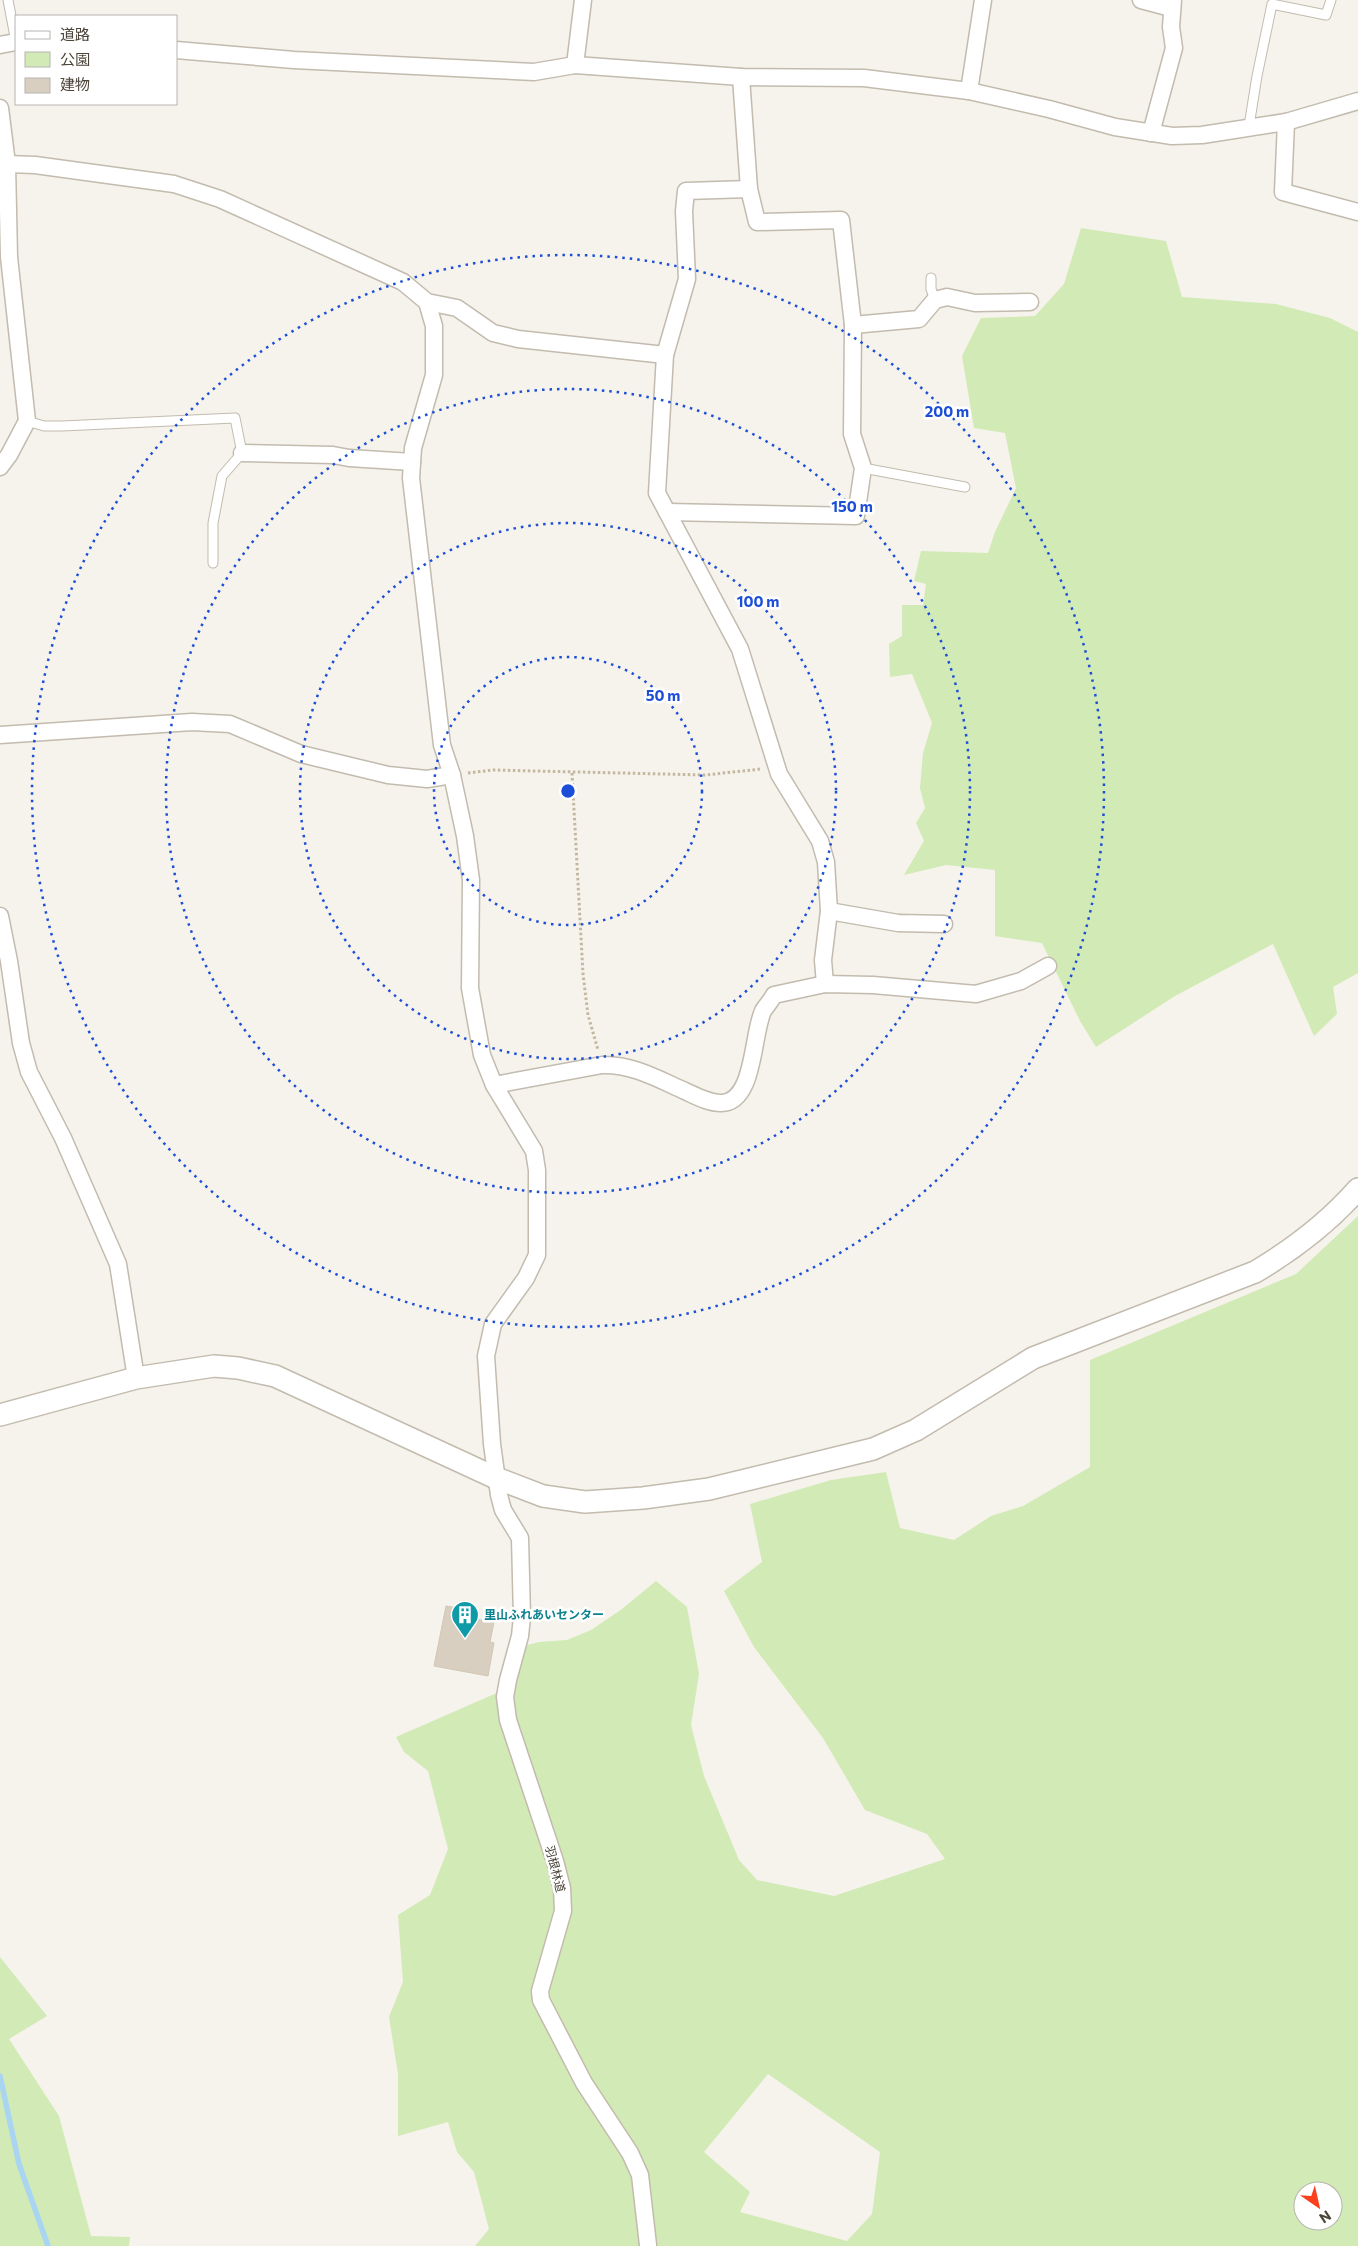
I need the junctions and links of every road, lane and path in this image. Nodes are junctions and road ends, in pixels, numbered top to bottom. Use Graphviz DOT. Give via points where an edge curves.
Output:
graph roads {
  1 [pos="8,0"];
  2 [pos="583,0"];
  3 [pos="983,0"];
  4 [pos="1140,0"];
  5 [pos="1331,0"];
  6 [pos="1172,4"];
  7 [pos="15,37"];
  8 [pos="15,42"];
  9 [pos="0,45"];
  10 [pos="178,50"];
  11 [pos="575,65"];
  12 [pos="741,77"];
  13 [pos="969,91"];
  14 [pos="1358,101"];
  15 [pos="0,108"];
  16 [pos="1286,122"];
  17 [pos="1249,126"];
  18 [pos="1151,133"];
  19 [pos="7,164"];
  20 [pos="749,188"];
  21 [pos="4,205"];
  22 [pos="1358,212"];
  23 [pos="931,278"];
  24 [pos="935,300"];
  25 [pos="428,302"];
  26 [pos="1030,302"];
  27 [pos="853,325"];
  28 [pos="664,355"];
  29 [pos="27,421"];
  30 [pos="242,453"];
  31 [pos="412,462"];
  32 [pos="0,467"];
  33 [pos="863,468"];
  34 [pos="965,487"];
  35 [pos="667,512"];
  36 [pos="213,563"];
  37 [pos="0,735"];
  38 [pos="776,765"];
  39 [pos="572,773"];
  40 [pos="452,775"];
  41 [pos="830,911"];
  42 [pos="0,916"];
  43 [pos="944,924"];
  44 [pos="1048,966"];
  45 [pos="825,984"];
  46 [pos="602,1065"];
  47 [pos="494,1085"];
  48 [pos="1358,1190"];
  49 [pos="136,1378"];
  50 [pos="0,1415"];
  51 [pos="496,1478"];
  52 [pos="648,2245"];
  1 -- 7 [label="lane"];
  2 -- 11 [label="street"];
  3 -- 13 [label="street"];
  4 -- 6 [label="street"];
  5 -- 17 [label="lane" via="1326,15 1272,4"];
  6 -- 18 [label="street" via="1174,48"];
  8 -- 9 [label="street"];
  10 -- 11 [label="street" via="294,60 534,72"];
  11 -- 12 [label="street"];
  12 -- 13 [label="street" via="864,78"];
  12 -- 20 [label="street"];
  13 -- 18 [label="street"];
  14 -- 16 [label="street"];
  15 -- 19 [label="street"];
  16 -- 17 [label="street"];
  16 -- 22 [label="street" via="1283,192"];
  17 -- 18 [label="street" via="1202,135"];
  19 -- 21 [label="street"];
  19 -- 25 [label="street" via="174,184 220,199 404,282"];
  20 -- 27 [label="street" via="757,222 841,220"];
  20 -- 28 [label="street" via="686,192 688,279"];
  21 -- 29 [label="street"];
  23 -- 24 [label="lane"];
  24 -- 26 [label="street" via="947,297 974,303"];
  24 -- 27 [label="street" via="919,319"];
  25 -- 28 [label="street" via="457,308 493,333 518,340"];
  25 -- 31 [label="street, 羽根林道" via="434,326 434,375"];
  27 -- 33 [label="street" via="852,434"];
  28 -- 35 [label="street" via="657,493"];
  29 -- 30 [label="lane" via="44,426 62,426 235,418"];
  29 -- 32 [label="street"];
  30 -- 31 [label="street" via="333,455"];
  30 -- 36 [label="lane" via="222,476 213,523"];
  31 -- 40 [label="street, 羽根林道" via="411,478 442,744"];
  33 -- 34 [label="lane"];
  33 -- 35 [label="street" via="856,516"];
  35 -- 38 [label="street" via="740,649"];
  37 -- 40 [label="street" via="192,722 230,724 301,754 388,775 427,780"];
  38 -- 39 [label="path" via="704,775"];
  38 -- 41 [label="street" via="820,841 826,862"];
  39 -- 40 [label="path" via="493,770"];
  39 -- 46 [label="path" via="583,974 588,1015"];
  40 -- 47 [label="street, 羽根林道" via="471,880 470,988 482,1055"];
  41 -- 43 [label="street" via="898,923"];
  41 -- 45 [label="street" via="824,960"];
  42 -- 49 [label="street" via="29,1072 63,1138 118,1264"];
  44 -- 45 [label="street" via="1021,981 976,994"];
  45 -- 46 [label="street" via="774,995 763,1012 745,1085 735,1099 722,1103 706,1100 640,1071 618,1064"];
  46 -- 47 [label="street"];
  47 -- 51 [label="street, 羽根林道" via="534,1151 537,1170 537,1255 526,1278 493,1324 486,1356"];
  48 -- 51 [label="street" via="1314,1232 1255,1272 1033,1358 916,1430 874,1449 710,1488 633,1499 565,1501"];
  49 -- 50 [label="street"];
  49 -- 51 [label="street" via="214,1366 275,1376"];
  51 -- 52 [label="street, 羽根林道" via="503,1510 520,1538 522,1617 505,1697 508,1720 562,1888 563,1911 540,1992 541,2000 584,2083 640,2174"];
}
